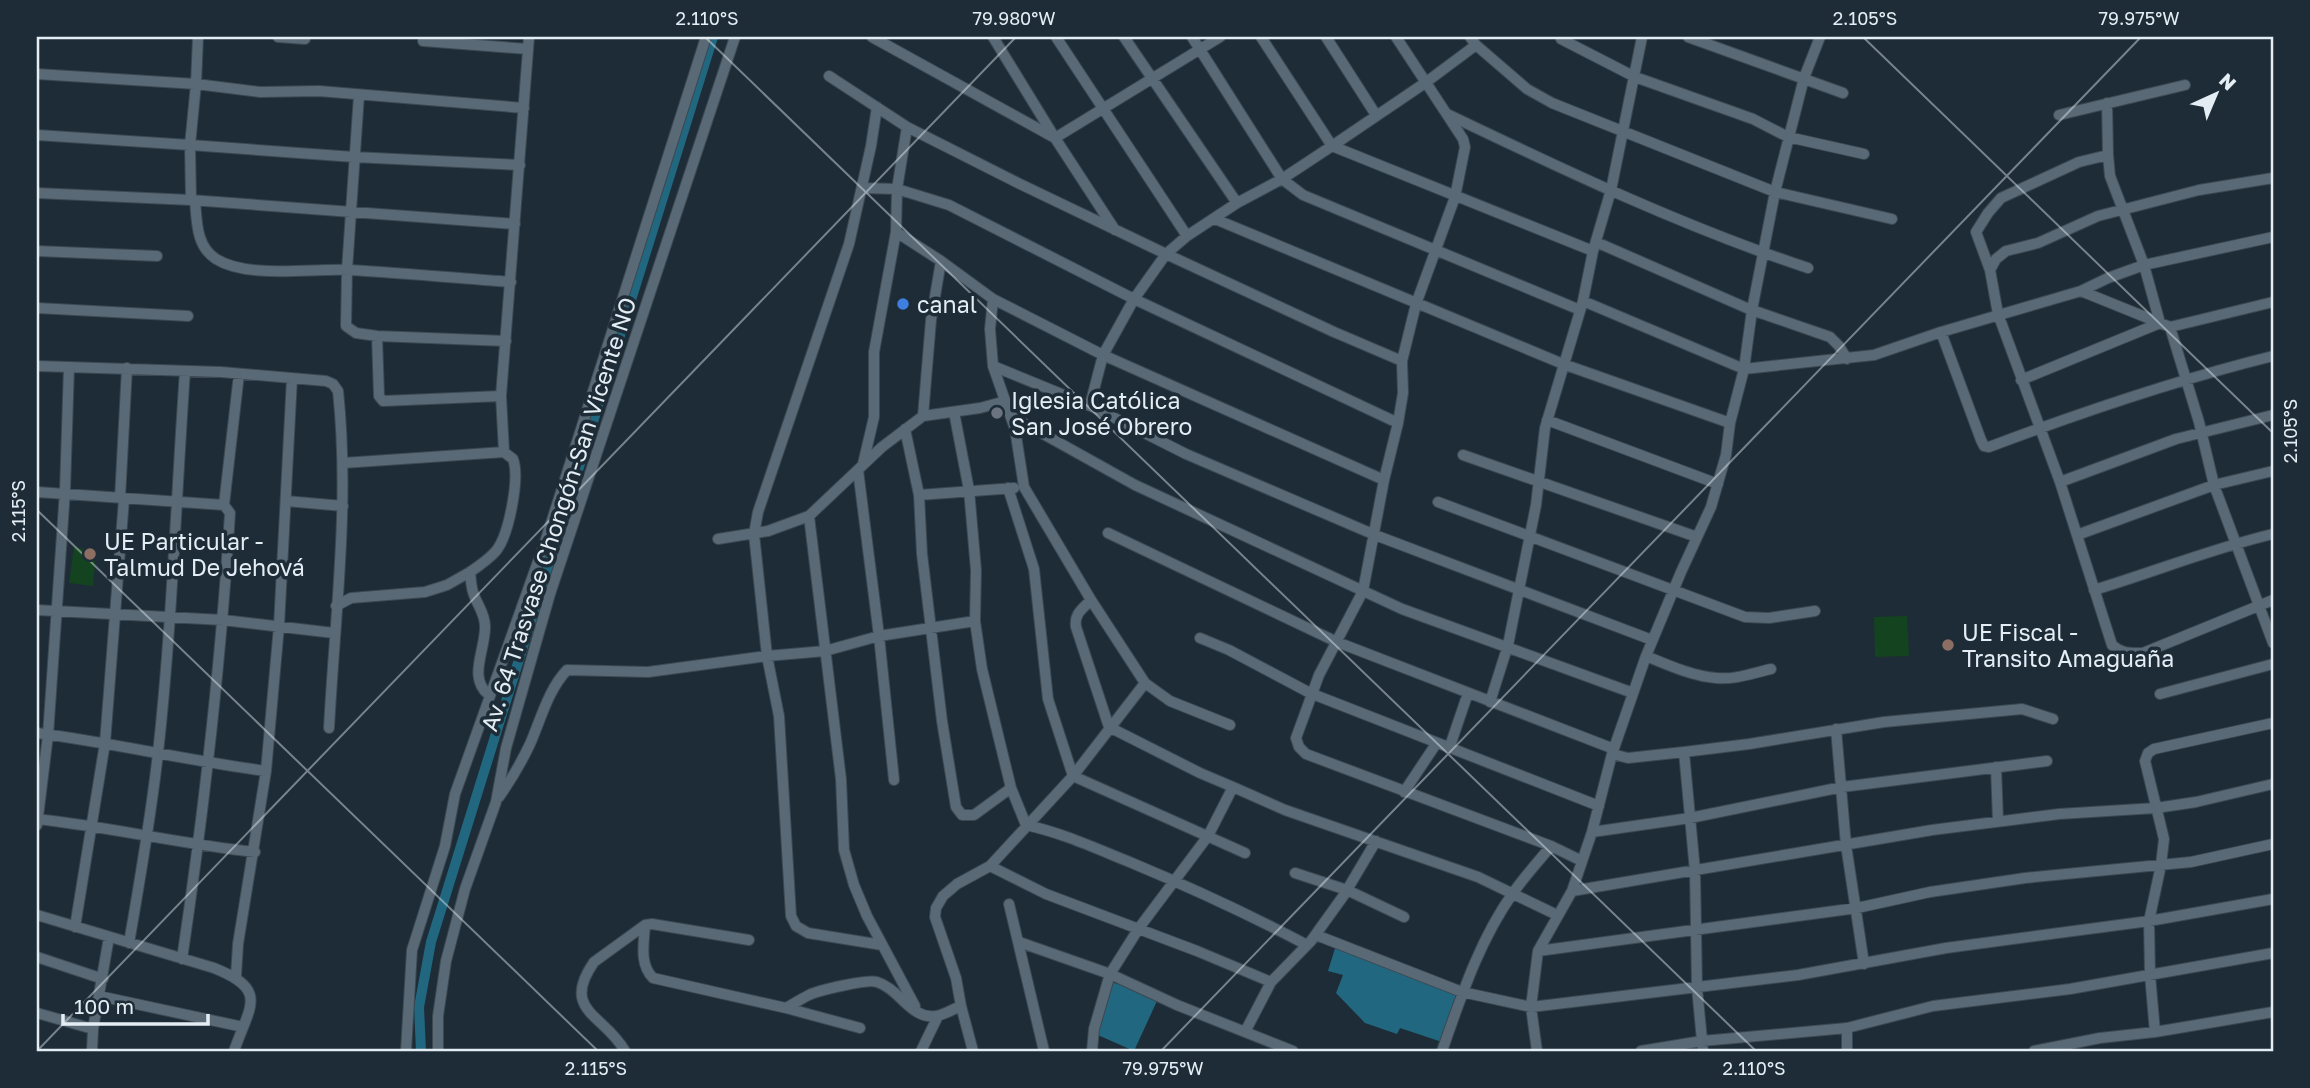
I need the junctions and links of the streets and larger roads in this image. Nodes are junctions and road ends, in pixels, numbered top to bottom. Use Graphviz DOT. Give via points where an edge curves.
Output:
graph roads {
  1 [pos="198,37"];
  2 [pos="278,37"];
  3 [pos="529,37"];
  4 [pos="706,37"];
  5 [pos="735,37"];
  6 [pos="872,37"];
  7 [pos="993,37"];
  8 [pos="1056,37"];
  9 [pos="1124,37"];
  10 [pos="1192,37"];
  11 [pos="1220,37"];
  12 [pos="1261,37"];
  13 [pos="1326,37"];
  14 [pos="1396,37"];
  15 [pos="1642,37"];
  16 [pos="1688,37"];
  17 [pos="1820,37"];
  18 [pos="305,39"];
  19 [pos="1561,39"];
  20 [pos="423,41"];
  21 [pos="1473,41"];
  22 [pos="528,50"];
  23 [pos="1200,50"];
  24 [pos="37,74"];
  25 [pos="829,76"];
  26 [pos="1151,77"];
  27 [pos="1635,77"];
  28 [pos="1804,78"];
  29 [pos="1424,83"];
  30 [pos="197,84"];
  31 [pos="2185,85"];
  32 [pos="1843,93"];
  33 [pos="359,95"];
  34 [pos="2107,103"];
  35 [pos="877,107"];
  36 [pos="1103,107"];
  37 [pos="524,108"];
  38 [pos="1447,114"];
  39 [pos="1376,115"];
  40 [pos="2059,115"];
  41 [pos="907,127"];
  42 [pos="1623,132"];
  43 [pos="37,135"];
  44 [pos="1788,137"];
  45 [pos="1055,138"];
  46 [pos="190,145"];
  47 [pos="1332,146"];
  48 [pos="1864,153"];
  49 [pos="2108,155"];
  50 [pos="354,157"];
  51 [pos="520,165"];
  52 [pos="2273,178"];
  53 [pos="1282,179"];
  54 [pos="863,188"];
  55 [pos="898,189"];
  56 [pos="1611,190"];
  57 [pos="1775,192"];
  58 [pos="37,193"];
  59 [pos="1455,197"];
  60 [pos="193,200"];
  61 [pos="1237,203"];
  62 [pos="2123,211"];
  63 [pos="350,212"];
  64 [pos="1215,219"];
  65 [pos="1892,219"];
  66 [pos="514,224"];
  67 [pos="1115,230"];
  68 [pos="896,232"];
  69 [pos="1187,236"];
  70 [pos="2273,237"];
  71 [pos="1595,247"];
  72 [pos="37,250"];
  73 [pos="1437,250"];
  74 [pos="1764,253"];
  75 [pos="1166,254"];
  76 [pos="157,256"];
  77 [pos="941,261"];
  78 [pos="2144,265"];
  79 [pos="1808,268"];
  80 [pos="346,270"];
  81 [pos="1990,270"];
  82 [pos="511,282"];
  83 [pos="2081,291"];
  84 [pos="993,299"];
  85 [pos="1134,299"];
  86 [pos="2273,302"];
  87 [pos="1416,304"];
  88 [pos="1581,306"];
  89 [pos="37,308"];
  90 [pos="1752,310"];
  91 [pos="1998,314"];
  92 [pos="188,316"];
  93 [pos="2165,325"];
  94 [pos="1941,332"];
  95 [pos="377,336"];
  96 [pos="506,341"];
  97 [pos="1103,355"];
  98 [pos="2273,356"];
  99 [pos="1847,359"];
  100 [pos="1402,361"];
  101 [pos="1563,364"];
  102 [pos="37,366"];
  103 [pos="993,366"];
  104 [pos="69,367"];
  105 [pos="127,368"];
  106 [pos="1744,369"];
  107 [pos="185,371"];
  108 [pos="239,374"];
  109 [pos="292,378"];
  110 [pos="2186,379"];
  111 [pos="2021,380"];
  112 [pos="501,396"];
  113 [pos="1006,401"];
  114 [pos="1090,405"];
  115 [pos="954,412"];
  116 [pos="2273,415"];
  117 [pos="923,416"];
  118 [pos="1011,416"];
  119 [pos="1547,419"];
  120 [pos="1398,423"];
  121 [pos="1730,423"];
  122 [pos="2041,428"];
  123 [pos="905,429"];
  124 [pos="2202,433"];
  125 [pos="504,452"];
  126 [pos="1464,454"];
  127 [pos="343,463"];
  128 [pos="860,467"];
  129 [pos="2273,471"];
  130 [pos="1384,480"];
  131 [pos="1539,480"];
  132 [pos="2060,482"];
  133 [pos="1718,484"];
  134 [pos="2214,485"];
  135 [pos="1024,487"];
  136 [pos="1008,488"];
  137 [pos="969,490"];
  138 [pos="37,492"];
  139 [pos="65,494"];
  140 [pos="919,495"];
  141 [pos="122,498"];
  142 [pos="176,500"];
  143 [pos="286,501"];
  144 [pos="1438,502"];
  145 [pos="225,505"];
  146 [pos="343,506"];
  147 [pos="809,516"];
  148 [pos="1108,533"];
  149 [pos="754,534"];
  150 [pos="2273,534"];
  151 [pos="1375,535"];
  152 [pos="2077,535"];
  153 [pos="1530,536"];
  154 [pos="1697,537"];
  155 [pos="718,540"];
  156 [pos="2236,543"];
  157 [pos="470,572"];
  158 [pos="1519,590"];
  159 [pos="2094,590"];
  160 [pos="1363,591"];
  161 [pos="1673,591"];
  162 [pos="1091,600"];
  163 [pos="2273,600"];
  164 [pos="2260,605"];
  165 [pos="336,606"];
  166 [pos="37,610"];
  167 [pos="56,611"];
  168 [pos="1815,611"];
  169 [pos="115,614"];
  170 [pos="170,617"];
  171 [pos="223,620"];
  172 [pos="975,621"];
  173 [pos="279,626"];
  174 [pos="932,626"];
  175 [pos="334,632"];
  176 [pos="879,636"];
  177 [pos="1200,638"];
  178 [pos="1652,640"];
  179 [pos="1337,642"];
  180 [pos="2273,643"];
  181 [pos="1507,648"];
  182 [pos="825,651"];
  183 [pos="767,656"];
  184 [pos="1646,656"];
  185 [pos="2273,664"];
  186 [pos="1772,669"];
  187 [pos="1145,683"];
  188 [pos="1310,693"];
  189 [pos="1468,693"];
  190 [pos="1633,693"];
  191 [pos="2160,694"];
  192 [pos="489,695"];
  193 [pos="1490,702"];
  194 [pos="2053,719"];
  195 [pos="2273,723"];
  196 [pos="1230,725"];
  197 [pos="1109,727"];
  198 [pos="329,728"];
  199 [pos="1836,729"];
  200 [pos="43,734"];
  201 [pos="105,743"];
  202 [pos="1436,744"];
  203 [pos="1450,746"];
  204 [pos="1613,751"];
  205 [pos="158,752"];
  206 [pos="1684,752"];
  207 [pos="2047,761"];
  208 [pos="209,764"];
  209 [pos="1996,767"];
  210 [pos="266,771"];
  211 [pos="1073,776"];
  212 [pos="894,779"];
  213 [pos="2273,784"];
  214 [pos="1233,787"];
  215 [pos="1842,787"];
  216 [pos="1011,788"];
  217 [pos="1404,792"];
  218 [pos="496,802"];
  219 [pos="1599,806"];
  220 [pos="2156,808"];
  221 [pos="1690,818"];
  222 [pos="37,819"];
  223 [pos="1998,821"];
  224 [pos="37,825"];
  225 [pos="91,825"];
  226 [pos="1026,825"];
  227 [pos="1592,831"];
  228 [pos="147,836"];
  229 [pos="1208,836"];
  230 [pos="1376,841"];
  231 [pos="2273,844"];
  232 [pos="1846,845"];
  233 [pos="199,846"];
  234 [pos="1551,846"];
  235 [pos="254,852"];
  236 [pos="1245,853"];
  237 [pos="1582,861"];
  238 [pos="2161,865"];
  239 [pos="990,866"];
  240 [pos="1695,871"];
  241 [pos="1295,873"];
  242 [pos="1175,881"];
  243 [pos="1347,890"];
  244 [pos="1572,891"];
  245 [pos="1513,893"];
  246 [pos="2273,899"];
  247 [pos="1009,904"];
  248 [pos="1857,908"];
  249 [pos="37,915"];
  250 [pos="1557,915"];
  251 [pos="1405,917"];
  252 [pos="2149,922"];
  253 [pos="645,925"];
  254 [pos="75,927"];
  255 [pos="1139,928"];
  256 [pos="1697,930"];
  257 [pos="1316,935"];
  258 [pos="109,937"];
  259 [pos="749,940"];
  260 [pos="1019,942"];
  261 [pos="129,943"];
  262 [pos="882,945"];
  263 [pos="1307,945"];
  264 [pos="1538,951"];
  265 [pos="2273,953"];
  266 [pos="37,957"];
  267 [pos="182,958"];
  268 [pos="1864,964"];
  269 [pos="1110,974"];
  270 [pos="2150,975"];
  271 [pos="236,976"];
  272 [pos="103,979"];
  273 [pos="1271,982"];
  274 [pos="1697,988"];
  275 [pos="1462,992"];
  276 [pos="99,996"];
  277 [pos="961,1006"];
  278 [pos="1531,1007"];
  279 [pos="786,1008"];
  280 [pos="2273,1012"];
  281 [pos="37,1013"];
  282 [pos="918,1014"];
  283 [pos="938,1016"];
  284 [pos="243,1027"];
  285 [pos="860,1028"];
  286 [pos="1847,1028"];
  287 [pos="93,1029"];
  288 [pos="1245,1032"];
  289 [pos="2155,1032"];
  290 [pos="1702,1046"];
  291 [pos="2054,1050"];
  292 [pos="92,1051"];
  293 [pos="234,1051"];
  294 [pos="406,1051"];
  295 [pos="438,1051"];
  296 [pos="625,1051"];
  297 [pos="920,1051"];
  298 [pos="973,1051"];
  299 [pos="1044,1051"];
  300 [pos="1092,1051"];
  301 [pos="1293,1051"];
  302 [pos="1442,1051"];
  303 [pos="1538,1051"];
  304 [pos="1641,1051"];
  305 [pos="1847,1051"];
  306 [pos="2034,1051"];
  1 -- 30 [label="street"];
  2 -- 18 [label="street"];
  3 -- 22 [label="street"];
  4 -- 192 [label="street" via="545,542"];
  5 -- 218 [label="street, Av. 64 Trasvase Chongón-San Vicente NO" via="550,594 506,748"];
  6 -- 45 [label="street"];
  7 -- 45 [label="street"];
  8 -- 36 [label="street"];
  9 -- 26 [label="street"];
  10 -- 23 [label="street"];
  11 -- 23 [label="street"];
  12 -- 47 [label="street"];
  13 -- 39 [label="street"];
  14 -- 29 [label="street"];
  15 -- 27 [label="street"];
  16 -- 28 [label="street"];
  17 -- 28 [label="street"];
  19 -- 27 [label="street"];
  20 -- 22 [label="street"];
  21 -- 29 [label="street"];
  21 -- 42 [label="street" via="1539,97"];
  22 -- 37 [label="street"];
  23 -- 26 [label="street"];
  23 -- 53 [label="street"];
  24 -- 30 [label="street"];
  25 -- 35 [label="street"];
  26 -- 36 [label="street"];
  26 -- 61 [label="street"];
  27 -- 42 [label="street"];
  27 -- 44 [label="street" via="1753,119"];
  28 -- 32 [label="street"];
  28 -- 44 [label="street"];
  29 -- 38 [label="street"];
  29 -- 39 [label="street"];
  30 -- 33 [label="street" via="260,93"];
  30 -- 46 [label="street"];
  31 -- 34 [label="street"];
  33 -- 37 [label="street"];
  33 -- 50 [label="street"];
  34 -- 40 [label="street"];
  34 -- 49 [label="street"];
  35 -- 41 [label="street"];
  35 -- 54 [label="street"];
  36 -- 45 [label="street"];
  36 -- 69 [label="street"];
  37 -- 51 [label="street"];
  38 -- 56 [label="street"];
  38 -- 59 [label="street" via="1465,147"];
  39 -- 47 [label="street"];
  41 -- 55 [label="street"];
  41 -- 67 [label="street"];
  42 -- 56 [label="street"];
  42 -- 57 [label="street"];
  43 -- 46 [label="street"];
  44 -- 48 [label="street"];
  44 -- 57 [label="street"];
  45 -- 67 [label="street"];
  46 -- 50 [label="street"];
  46 -- 60 [label="street"];
  47 -- 53 [label="street"];
  47 -- 59 [label="street"];
  49 -- 62 [label="street" via="2110,176"];
  49 -- 81 [label="street" via="2079,162 2001,198 1976,232"];
  50 -- 51 [label="street"];
  50 -- 63 [label="street"];
  51 -- 66 [label="street"];
  52 -- 62 [label="street" via="2199,190"];
  53 -- 61 [label="street"];
  53 -- 73 [label="street" via="1303,195"];
  54 -- 55 [label="street"];
  54 -- 149 [label="street"];
  55 -- 68 [label="street"];
  55 -- 85 [label="street" via="948,205"];
  56 -- 71 [label="street"];
  56 -- 74 [label="street"];
  57 -- 65 [label="street"];
  57 -- 74 [label="street"];
  58 -- 60 [label="street"];
  59 -- 71 [label="street"];
  59 -- 73 [label="street"];
  60 -- 63 [label="street"];
  60 -- 80 [label="street" via="203,246 230,266"];
  61 -- 64 [label="street"];
  62 -- 78 [label="street"];
  62 -- 81 [label="street" via="2006,251"];
  63 -- 66 [label="street"];
  63 -- 80 [label="street"];
  64 -- 69 [label="street"];
  64 -- 87 [label="street"];
  66 -- 82 [label="street"];
  67 -- 75 [label="street"];
  68 -- 77 [label="street"];
  68 -- 128 [label="street" via="874,352 874,417"];
  69 -- 75 [label="street"];
  70 -- 78 [label="street"];
  71 -- 88 [label="street"];
  71 -- 90 [label="street"];
  72 -- 76 [label="street"];
  73 -- 87 [label="street"];
  73 -- 88 [label="street"];
  74 -- 79 [label="street"];
  74 -- 90 [label="street"];
  75 -- 85 [label="street"];
  75 -- 100 [label="street"];
  77 -- 84 [label="street"];
  77 -- 117 [label="street"];
  78 -- 83 [label="street"];
  78 -- 93 [label="street"];
  80 -- 82 [label="street"];
  80 -- 95 [label="street" via="346,326 356,334"];
  81 -- 91 [label="street"];
  82 -- 96 [label="street"];
  83 -- 91 [label="street"];
  83 -- 93 [label="street"];
  84 -- 97 [label="street"];
  84 -- 103 [label="street"];
  85 -- 97 [label="street"];
  85 -- 120 [label="street"];
  86 -- 93 [label="street"];
  87 -- 100 [label="street"];
  87 -- 101 [label="street"];
  88 -- 101 [label="street"];
  88 -- 106 [label="street"];
  89 -- 92 [label="street"];
  90 -- 99 [label="street" via="1830,337"];
  90 -- 106 [label="street"];
  91 -- 94 [label="street"];
  91 -- 111 [label="street"];
  93 -- 110 [label="street"];
  93 -- 111 [label="street"];
  94 -- 99 [label="street" via="1874,355"];
  94 -- 122 [label="street" via="1984,446"];
  95 -- 96 [label="street"];
  95 -- 112 [label="street" via="379,396 383,401"];
  96 -- 112 [label="street"];
  97 -- 114 [label="street"];
  97 -- 130 [label="street"];
  98 -- 110 [label="street"];
  99 -- 106 [label="street"];
  100 -- 120 [label="street"];
  101 -- 119 [label="street"];
  101 -- 121 [label="street"];
  102 -- 104 [label="street"];
  103 -- 113 [label="street"];
  103 -- 114 [label="street"];
  104 -- 105 [label="street"];
  104 -- 139 [label="street"];
  105 -- 107 [label="street"];
  105 -- 141 [label="street"];
  106 -- 121 [label="street"];
  107 -- 108 [label="street"];
  107 -- 142 [label="street"];
  108 -- 109 [label="street"];
  108 -- 145 [label="street"];
  109 -- 127 [label="street" via="326,381 338,391"];
  109 -- 143 [label="street"];
  110 -- 122 [label="street"];
  110 -- 124 [label="street"];
  111 -- 122 [label="street"];
  112 -- 125 [label="street"];
  113 -- 115 [label="street"];
  113 -- 118 [label="street"];
  114 -- 151 [label="street" via="1186,454"];
  115 -- 117 [label="street"];
  115 -- 137 [label="street"];
  116 -- 124 [label="street"];
  117 -- 123 [label="street"];
  118 -- 135 [label="street"];
  118 -- 160 [label="street" via="1135,485"];
  119 -- 131 [label="street"];
  119 -- 133 [label="street"];
  120 -- 130 [label="street"];
  121 -- 133 [label="street"];
  122 -- 132 [label="street"];
  123 -- 128 [label="street"];
  123 -- 140 [label="street"];
  124 -- 132 [label="street"];
  124 -- 134 [label="street"];
  125 -- 127 [label="street"];
  125 -- 157 [label="street" via="515,463 508,526 496,550"];
  126 -- 131 [label="street"];
  127 -- 146 [label="street"];
  128 -- 147 [label="street"];
  128 -- 176 [label="street"];
  129 -- 134 [label="street"];
  130 -- 151 [label="street"];
  131 -- 153 [label="street"];
  131 -- 154 [label="street"];
  132 -- 152 [label="street"];
  133 -- 154 [label="street"];
  134 -- 152 [label="street"];
  134 -- 156 [label="street"];
  135 -- 136 [label="street"];
  135 -- 162 [label="street"];
  136 -- 137 [label="street"];
  136 -- 211 [label="street" via="1034,569 1048,699"];
  137 -- 140 [label="street"];
  137 -- 172 [label="street"];
  138 -- 139 [label="street"];
  139 -- 141 [label="street"];
  139 -- 167 [label="street"];
  140 -- 174 [label="street"];
  141 -- 142 [label="street"];
  141 -- 169 [label="street"];
  142 -- 145 [label="street"];
  142 -- 170 [label="street"];
  143 -- 146 [label="street"];
  143 -- 173 [label="street"];
  144 -- 153 [label="street"];
  145 -- 171 [label="street" via="230,513"];
  146 -- 165 [label="street"];
  147 -- 149 [label="street"];
  147 -- 182 [label="street"];
  148 -- 179 [label="street"];
  149 -- 155 [label="street"];
  149 -- 183 [label="street"];
  150 -- 156 [label="street"];
  151 -- 158 [label="street"];
  151 -- 160 [label="street"];
  152 -- 159 [label="street"];
  153 -- 158 [label="street"];
  153 -- 161 [label="street"];
  154 -- 161 [label="street"];
  156 -- 159 [label="street"];
  156 -- 164 [label="street"];
  157 -- 165 [label="street" via="425,592 351,598"];
  157 -- 192 [label="street" via="485,625 478,676"];
  158 -- 178 [label="street"];
  158 -- 181 [label="street"];
  159 -- 164 [label="street" via="2112,645 2126,653 2161,647"];
  160 -- 179 [label="street"];
  160 -- 181 [label="street"];
  161 -- 168 [label="street" via="1745,617"];
  161 -- 178 [label="street"];
  162 -- 187 [label="street"];
  162 -- 197 [label="street" via="1074,619"];
  163 -- 164 [label="street"];
  164 -- 180 [label="street"];
  165 -- 175 [label="street"];
  166 -- 167 [label="street"];
  167 -- 169 [label="street"];
  167 -- 200 [label="street"];
  169 -- 170 [label="street"];
  169 -- 201 [label="street"];
  170 -- 171 [label="street"];
  170 -- 205 [label="street"];
  171 -- 173 [label="street"];
  171 -- 208 [label="street"];
  172 -- 174 [label="street"];
  172 -- 216 [label="street"];
  173 -- 175 [label="street"];
  173 -- 210 [label="street"];
  174 -- 176 [label="street"];
  174 -- 216 [label="street" via="956,807 962,815 974,815"];
  175 -- 198 [label="street"];
  176 -- 182 [label="street"];
  176 -- 212 [label="street"];
  177 -- 188 [label="street"];
  178 -- 184 [label="street"];
  179 -- 188 [label="street"];
  179 -- 189 [label="street"];
  181 -- 190 [label="street"];
  181 -- 193 [label="street"];
  182 -- 183 [label="street"];
  182 -- 262 [label="street" via="841,779 844,850 854,885"];
  183 -- 218 [label="street" via="648,672 567,670 556,681 516,773"];
  183 -- 262 [label="street" via="779,716 791,916 796,926 808,933"];
  184 -- 186 [label="street" via="1718,679"];
  184 -- 190 [label="street"];
  185 -- 191 [label="street"];
  187 -- 196 [label="street" via="1170,701"];
  187 -- 197 [label="street"];
  188 -- 202 [label="street"];
  188 -- 217 [label="street" via="1296,738 1299,747 1306,754"];
  189 -- 193 [label="street"];
  189 -- 203 [label="street"];
  190 -- 204 [label="street"];
  192 -- 294 [label="street" via="455,794 445,846 415,937"];
  193 -- 204 [label="street"];
  194 -- 199 [label="street" via="2022,709"];
  195 -- 220 [label="street" via="2148,753"];
  197 -- 211 [label="street"];
  197 -- 214 [label="street"];
  199 -- 206 [label="street"];
  199 -- 215 [label="street"];
  200 -- 201 [label="street"];
  200 -- 222 [label="street"];
  201 -- 205 [label="street"];
  201 -- 225 [label="street"];
  202 -- 203 [label="street"];
  202 -- 217 [label="street"];
  203 -- 219 [label="street"];
  204 -- 206 [label="street" via="1628,758"];
  204 -- 219 [label="street"];
  205 -- 208 [label="street"];
  205 -- 228 [label="street"];
  206 -- 221 [label="street"];
  207 -- 209 [label="street"];
  208 -- 210 [label="street"];
  208 -- 233 [label="street"];
  209 -- 215 [label="street"];
  209 -- 223 [label="street"];
  210 -- 235 [label="street"];
  211 -- 226 [label="street"];
  211 -- 229 [label="street"];
  213 -- 220 [label="street"];
  214 -- 229 [label="street"];
  214 -- 230 [label="street"];
  215 -- 221 [label="street"];
  215 -- 232 [label="street"];
  216 -- 226 [label="street"];
  217 -- 234 [label="street"];
  218 -- 295 [label="street, Av. 64 Trasvase Chongón-San Vicente NO" via="446,961"];
  219 -- 227 [label="street"];
  220 -- 223 [label="street"];
  220 -- 238 [label="street" via="2164,839"];
  221 -- 227 [label="street"];
  221 -- 240 [label="street"];
  222 -- 224 [label="street"];
  222 -- 225 [label="street"];
  223 -- 232 [label="street"];
  225 -- 228 [label="street"];
  225 -- 254 [label="street"];
  226 -- 239 [label="street"];
  226 -- 242 [label="street" via="1054,831"];
  227 -- 237 [label="street"];
  228 -- 233 [label="street"];
  228 -- 261 [label="street"];
  229 -- 236 [label="street"];
  229 -- 242 [label="street"];
  230 -- 243 [label="street"];
  230 -- 245 [label="street"];
  231 -- 238 [label="street"];
  232 -- 240 [label="street"];
  232 -- 248 [label="street"];
  233 -- 235 [label="street"];
  233 -- 267 [label="street"];
  234 -- 237 [label="street"];
  234 -- 245 [label="street"];
  235 -- 271 [label="street"];
  237 -- 244 [label="street"];
  238 -- 248 [label="street" via="2011,880"];
  238 -- 252 [label="street"];
  239 -- 255 [label="street" via="1046,894"];
  239 -- 277 [label="street" via="957,884 936,908"];
  240 -- 244 [label="street"];
  240 -- 256 [label="street"];
  241 -- 243 [label="street"];
  242 -- 255 [label="street"];
  242 -- 263 [label="street"];
  243 -- 251 [label="street"];
  243 -- 257 [label="street"];
  244 -- 250 [label="street"];
  245 -- 250 [label="street"];
  245 -- 275 [label="street"];
  246 -- 252 [label="street"];
  247 -- 260 [label="street"];
  248 -- 256 [label="street"];
  248 -- 268 [label="street"];
  249 -- 254 [label="street"];
  250 -- 264 [label="street"];
  252 -- 268 [label="street" via="1946,948"];
  252 -- 270 [label="street"];
  253 -- 259 [label="street"];
  253 -- 279 [label="street" via="644,962 653,978"];
  253 -- 296 [label="street" via="594,962 580,992 586,1009"];
  254 -- 258 [label="street"];
  255 -- 269 [label="street"];
  255 -- 273 [label="street"];
  256 -- 264 [label="street"];
  256 -- 274 [label="street"];
  257 -- 263 [label="street"];
  257 -- 275 [label="street"];
  258 -- 261 [label="street"];
  258 -- 272 [label="street"];
  260 -- 269 [label="street"];
  260 -- 299 [label="street"];
  261 -- 267 [label="street"];
  262 -- 282 [label="street"];
  263 -- 273 [label="street"];
  264 -- 278 [label="street"];
  265 -- 270 [label="street"];
  266 -- 272 [label="street"];
  267 -- 271 [label="street"];
  268 -- 274 [label="street"];
  269 -- 288 [label="street"];
  269 -- 300 [label="street"];
  270 -- 286 [label="street" via="1933,1006"];
  270 -- 289 [label="street"];
  271 -- 284 [label="street" via="249,987 252,1001"];
  272 -- 276 [label="street"];
  273 -- 288 [label="street"];
  274 -- 278 [label="street"];
  274 -- 290 [label="street"];
  275 -- 278 [label="street"];
  275 -- 302 [label="street"];
  276 -- 284 [label="street"];
  276 -- 287 [label="street"];
  277 -- 283 [label="street"];
  277 -- 298 [label="street"];
  278 -- 303 [label="street"];
  279 -- 282 [label="street" via="827,989 876,981"];
  279 -- 285 [label="street"];
  280 -- 289 [label="street"];
  281 -- 287 [label="street"];
  282 -- 283 [label="street"];
  283 -- 297 [label="street"];
  284 -- 293 [label="street"];
  286 -- 290 [label="street"];
  286 -- 305 [label="street"];
  287 -- 292 [label="street"];
  288 -- 301 [label="street"];
  289 -- 291 [label="street" via="2100,1038"];
  290 -- 304 [label="street"];
  291 -- 306 [label="street"];
}
